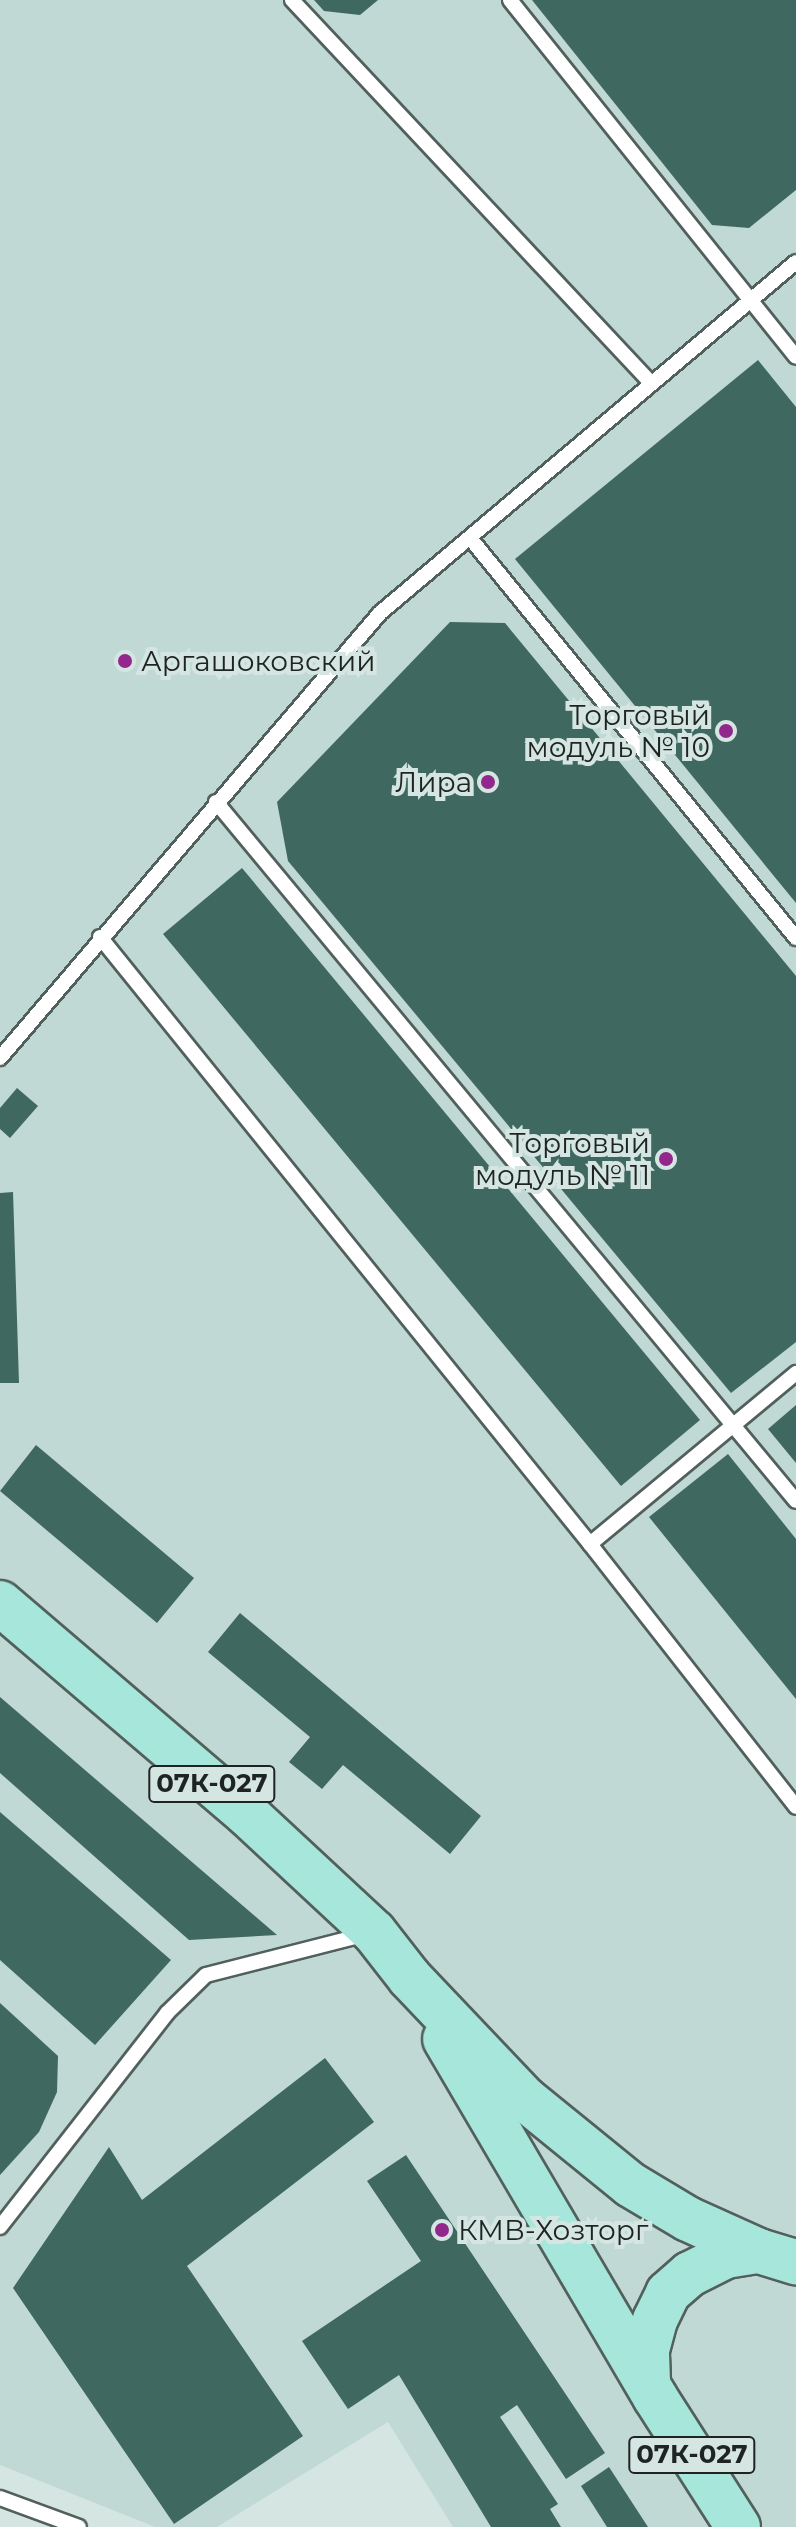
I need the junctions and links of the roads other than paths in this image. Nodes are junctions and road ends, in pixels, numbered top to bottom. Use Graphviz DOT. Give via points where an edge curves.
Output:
graph roads {
  1 [pos="292,0"];
  2 [pos="510,0"];
  3 [pos="796,262"];
  4 [pos="751,300"];
  5 [pos="796,357"];
  6 [pos="652,384"];
  7 [pos="470,538"];
  8 [pos="216,802"];
  9 [pos="100,937"];
  10 [pos="796,938"];
  11 [pos="0,1058"];
  12 [pos="796,1373"];
  13 [pos="734,1425"];
  14 [pos="796,1501"];
  15 [pos="590,1544"];
  16 [pos="0,1603"];
  17 [pos="796,1807"];
  18 [pos="374,1932"];
  19 [pos="410,1978"];
  20 [pos="0,2227"];
  21 [pos="778,2257"];
  22 [pos="648,2382"];
  23 [pos="0,2498"];
  24 [pos="79,2527"];
  25 [pos="738,2527"];
  1 -- 6 [label="lane"];
  2 -- 4 [label="lane"];
  3 -- 4 [label="lane"];
  4 -- 5 [label="lane"];
  4 -- 6 [label="lane"];
  6 -- 7 [label="lane"];
  7 -- 8 [label="lane" via="380,613"];
  7 -- 10 [label="lane"];
  8 -- 9 [label="lane"];
  8 -- 13 [label="lane"];
  9 -- 11 [label="lane"];
  9 -- 15 [label="lane"];
  12 -- 13 [label="lane"];
  13 -- 14 [label="lane"];
  13 -- 15 [label="lane"];
  15 -- 17 [label="lane"];
  16 -- 18 [label="main road, 07К-027" via="247,1814"];
  18 -- 19 [label="main road, 07К-027"];
  18 -- 20 [label="lane" via="206,1975 167,2013"];
  19 -- 21 [label="main road, 07К-027" via="525,2099 631,2185 688,2219"];
  19 -- 22 [label="main road, 07К-027"];
  21 -- 22 [label="main road" via="726,2256 690,2274 668,2293 647,2350"];
  22 -- 25 [label="main road, 07К-027"];
  23 -- 24 [label="lane"];
}
